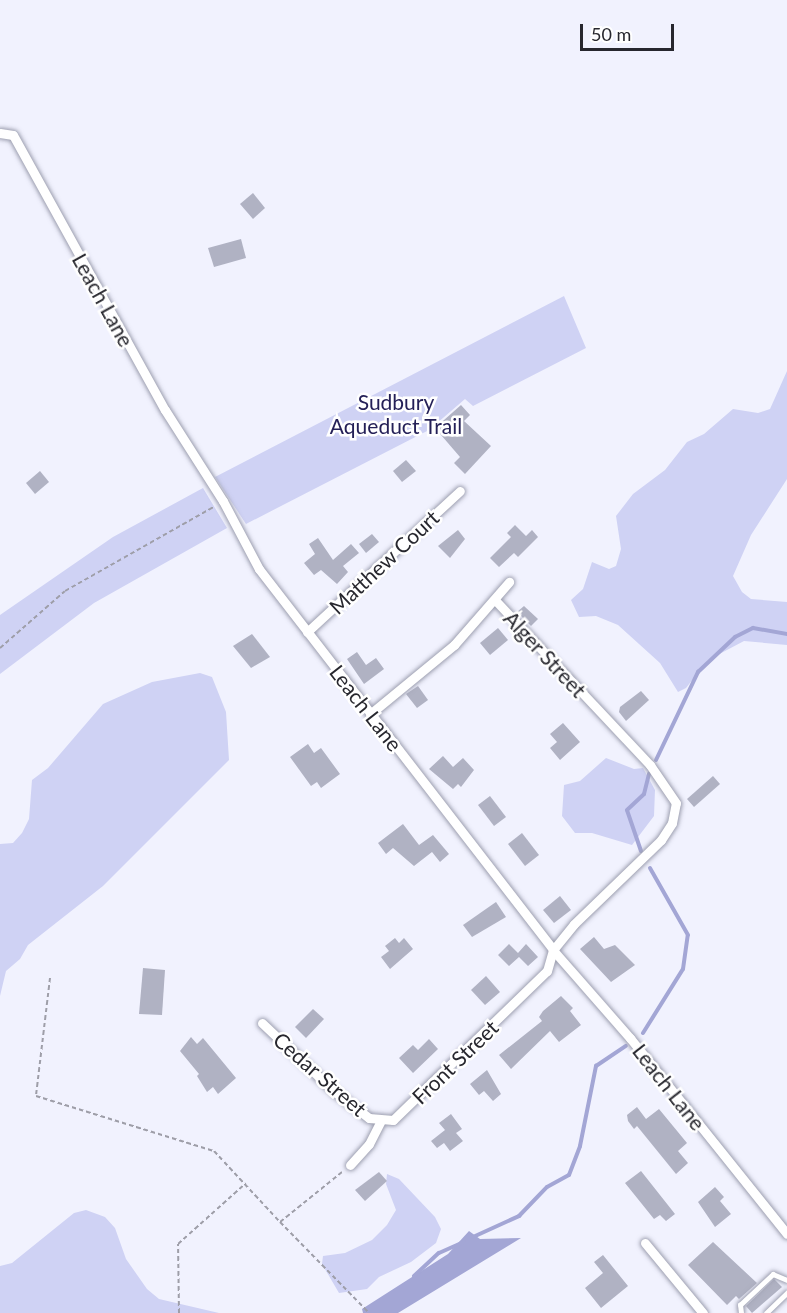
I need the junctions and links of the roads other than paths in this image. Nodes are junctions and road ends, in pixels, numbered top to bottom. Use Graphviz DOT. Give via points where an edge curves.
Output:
graph roads {
  1 [pos="0,133"];
  2 [pos="460,491"];
  3 [pos="509,582"];
  4 [pos="495,600"];
  5 [pos="307,632"];
  6 [pos="370,714"];
  7 [pos="676,810"];
  8 [pos="553,950"];
  9 [pos="262,1023"];
  10 [pos="380,1122"];
  11 [pos="350,1165"];
  12 [pos="787,1234"];
  13 [pos="645,1244"];
  14 [pos="787,1280"];
  15 [pos="787,1293"];
  16 [pos="703,1313"];
  17 [pos="741,1313"];
  18 [pos="766,1313"];
  1 -- 5 [label="street, Leach Lane" via="13,135 165,410 223,501 259,568"];
  2 -- 5 [label="street, Matthew Court"];
  3 -- 4 [label="street"];
  4 -- 6 [label="street, Alger Street" via="454,645"];
  4 -- 7 [label="street, Alger Street" via="650,765 669,791"];
  5 -- 6 [label="street, Leach Lane"];
  6 -- 8 [label="street, Leach Lane"];
  7 -- 8 [label="street, Front Street" via="661,840 601,896"];
  8 -- 10 [label="street, Front Street" via="548,971 507,1012 393,1120"];
  8 -- 12 [label="street, Leach Lane" via="630,1038"];
  9 -- 10 [label="street, Cedar Street" via="335,1092"];
  10 -- 11 [label="street" via="369,1144"];
  13 -- 16 [label="street"];
  14 -- 17 [label="lane" via="773,1274 740,1305"];
  15 -- 18 [label="lane"];
}
